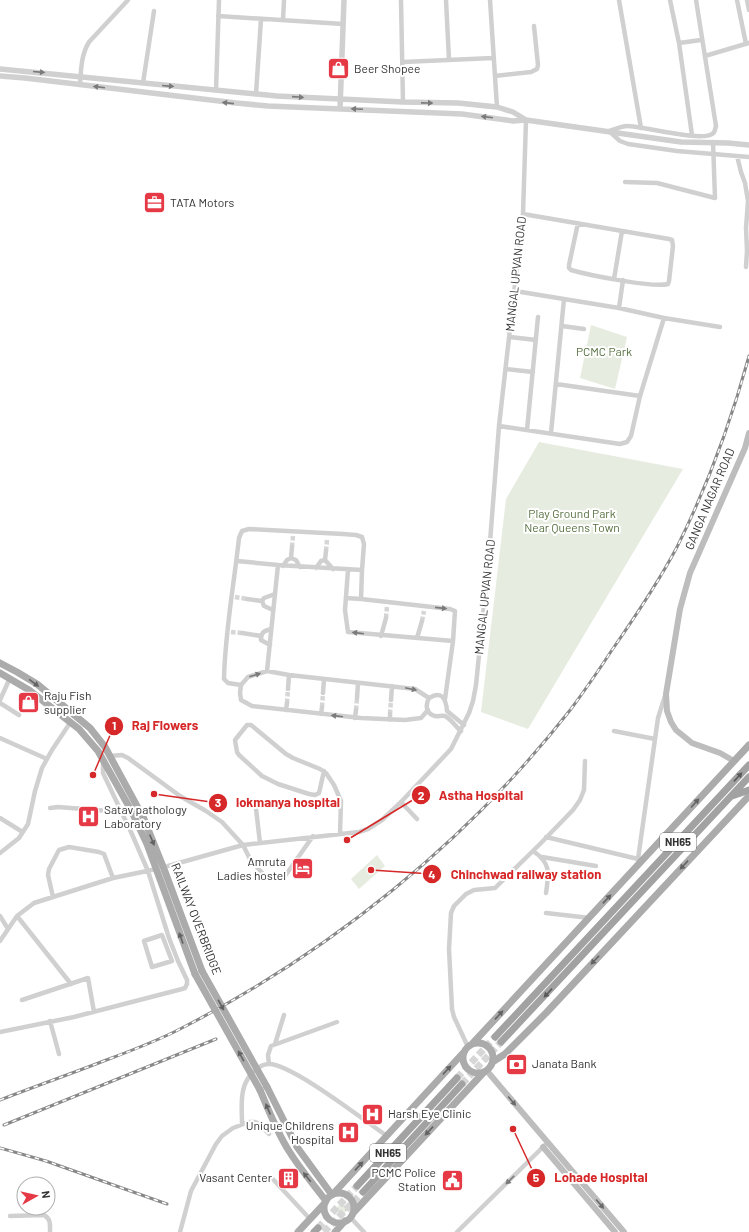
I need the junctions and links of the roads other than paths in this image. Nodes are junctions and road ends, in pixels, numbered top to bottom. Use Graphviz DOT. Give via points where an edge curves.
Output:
graph roads {
  1 [pos="128,0"];
  2 [pos="219,0"];
  3 [pos="284,0"];
  4 [pos="344,0"];
  5 [pos="401,0"];
  6 [pos="446,0"];
  7 [pos="490,0"];
  8 [pos="619,0"];
  9 [pos="670,0"];
  10 [pos="696,0"];
  11 [pos="737,0"];
  12 [pos="747,0"];
  13 [pos="749,10"];
  14 [pos="154,11"];
  15 [pos="218,16"];
  16 [pos="261,19"];
  17 [pos="283,20"];
  18 [pos="343,24"];
  19 [pos="534,26"];
  20 [pos="701,40"];
  21 [pos="679,43"];
  22 [pos="748,44"];
  23 [pos="705,56"];
  24 [pos="493,58"];
  25 [pos="449,60"];
  26 [pos="403,62"];
  27 [pos="0,69"];
  28 [pos="0,76"];
  29 [pos="80,76"];
  30 [pos="495,76"];
  31 [pos="143,83"];
  32 [pos="80,85"];
  33 [pos="216,90"];
  34 [pos="256,94"];
  35 [pos="340,99"];
  36 [pos="403,102"];
  37 [pos="497,107"];
  38 [pos="340,109"];
  39 [pos="526,120"];
  40 [pos="641,128"];
  41 [pos="609,132"];
  42 [pos="692,135"];
  43 [pos="714,142"];
  44 [pos="749,145"];
  45 [pos="714,154"];
  46 [pos="737,156"];
  47 [pos="749,157"];
  48 [pos="625,182"];
  49 [pos="523,214"];
  50 [pos="578,224"];
  51 [pos="622,230"];
  52 [pos="746,268"];
  53 [pos="614,278"];
  54 [pos="624,280"];
  55 [pos="515,291"];
  56 [pos="564,299"];
  57 [pos="619,308"];
  58 [pos="538,317"];
  59 [pos="664,318"];
  60 [pos="562,326"];
  61 [pos="720,327"];
  62 [pos="584,329"];
  63 [pos="510,337"];
  64 [pos="536,340"];
  65 [pos="506,369"];
  66 [pos="533,372"];
  67 [pos="556,384"];
  68 [pos="640,396"];
  69 [pos="500,426"];
  70 [pos="527,430"];
  71 [pos="551,433"];
  72 [pos="749,433"];
  73 [pos="327,533"];
  74 [pos="327,540"];
  75 [pos="292,547"];
  76 [pos="326,551"];
  77 [pos="291,558"];
  78 [pos="326,560"];
  79 [pos="237,561"];
  80 [pos="280,566"];
  81 [pos="300,567"];
  82 [pos="316,568"];
  83 [pos="333,569"];
  84 [pos="348,570"];
  85 [pos="362,570"];
  86 [pos="275,594"];
  87 [pos="346,598"];
  88 [pos="247,599"];
  89 [pos="361,599"];
  90 [pos="262,602"];
  91 [pos="273,610"];
  92 [pos="386,618"];
  93 [pos="422,621"];
  94 [pos="385,626"];
  95 [pos="271,629"];
  96 [pos="421,629"];
  97 [pos="242,633"];
  98 [pos="261,636"];
  99 [pos="381,636"];
  100 [pos="388,636"];
  101 [pos="417,638"];
  102 [pos="424,639"];
  103 [pos="453,641"];
  104 [pos="270,645"];
  105 [pos="0,663"];
  106 [pos="267,671"];
  107 [pos="0,673"];
  108 [pos="289,675"];
  109 [pos="10,678"];
  110 [pos="324,679"];
  111 [pos="358,683"];
  112 [pos="241,685"];
  113 [pos="392,686"];
  114 [pos="288,689"];
  115 [pos="323,693"];
  116 [pos="666,694"];
  117 [pos="357,698"];
  118 [pos="429,698"];
  119 [pos="445,699"];
  120 [pos="391,700"];
  121 [pos="0,702"];
  122 [pos="287,703"];
  123 [pos="322,707"];
  124 [pos="286,710"];
  125 [pos="356,710"];
  126 [pos="428,710"];
  127 [pos="321,714"];
  128 [pos="390,714"];
  129 [pos="20,715"];
  130 [pos="355,718"];
  131 [pos="390,720"];
  132 [pos="70,722"];
  133 [pos="464,725"];
  134 [pos="461,731"];
  135 [pos="614,731"];
  136 [pos="0,738"];
  137 [pos="655,740"];
  138 [pos="749,745"];
  139 [pos="110,756"];
  140 [pos="47,759"];
  141 [pos="103,760"];
  142 [pos="734,760"];
  143 [pos="584,761"];
  144 [pos="749,761"];
  145 [pos="749,765"];
  146 [pos="324,771"];
  147 [pos="749,778"];
  148 [pos="749,790"];
  149 [pos="749,796"];
  150 [pos="731,797"];
  151 [pos="255,800"];
  152 [pos="401,802"];
  153 [pos="50,808"];
  154 [pos="122,812"];
  155 [pos="0,818"];
  156 [pos="417,819"];
  157 [pos="21,831"];
  158 [pos="340,834"];
  159 [pos="313,836"];
  160 [pos="546,838"];
  161 [pos="260,843"];
  162 [pos="243,845"];
  163 [pos="533,851"];
  164 [pos="0,853"];
  165 [pos="542,857"];
  166 [pos="639,861"];
  167 [pos="168,866"];
  168 [pos="596,866"];
  169 [pos="150,871"];
  170 [pos="263,874"];
  171 [pos="113,878"];
  172 [pos="283,879"];
  173 [pos="546,892"];
  174 [pos="53,897"];
  175 [pos="546,913"];
  176 [pos="0,916"];
  177 [pos="17,916"];
  178 [pos="590,918"];
  179 [pos="8,929"];
  180 [pos="0,941"];
  181 [pos="168,944"];
  182 [pos="198,973"];
  183 [pos="72,984"];
  184 [pos="22,1000"];
  185 [pos="94,1012"];
  186 [pos="284,1015"];
  187 [pos="50,1021"];
  188 [pos="337,1022"];
  189 [pos="0,1032"];
  190 [pos="495,1037"];
  191 [pos="502,1042"];
  192 [pos="275,1044"];
  193 [pos="468,1047"];
  194 [pos="59,1054"];
  195 [pos="494,1061"];
  196 [pos="269,1064"];
  197 [pos="486,1072"];
  198 [pos="460,1081"];
  199 [pos="422,1122"];
  200 [pos="242,1124"];
  201 [pos="269,1134"];
  202 [pos="387,1136"];
  203 [pos="545,1144"];
  204 [pos="272,1177"];
  205 [pos="357,1186"];
  206 [pos="362,1192"];
  207 [pos="329,1198"];
  208 [pos="10,1216"];
  209 [pos="349,1217"];
  210 [pos="310,1219"];
  211 [pos="50,1232"];
  212 [pos="180,1232"];
  213 [pos="298,1232"];
  214 [pos="335,1232"];
  215 [pos="364,1232"];
  216 [pos="457,1232"];
  217 [pos="615,1232"];
  218 [pos="624,1232"];
  1 -- 29 [label="street" via="89,42 82,56"];
  2 -- 15 [label="street"];
  3 -- 17 [label="street"];
  4 -- 18 [label="street"];
  5 -- 26 [label="street"];
  6 -- 25 [label="street"];
  7 -- 24 [label="street"];
  8 -- 40 [label="street"];
  9 -- 21 [label="street"];
  10 -- 20 [label="street"];
  11 -- 22 [label="street"];
  12 -- 13 [label="street"];
  14 -- 31 [label="street"];
  15 -- 16 [label="street"];
  15 -- 33 [label="street"];
  16 -- 17 [label="street"];
  16 -- 34 [label="street"];
  17 -- 18 [label="street"];
  18 -- 35 [label="street"];
  19 -- 30 [label="street" via="537,69"];
  20 -- 21 [label="street"];
  20 -- 23 [label="street"];
  21 -- 42 [label="street"];
  22 -- 23 [label="street"];
  23 -- 42 [label="street" via="716,126 712,135"];
  24 -- 25 [label="street"];
  24 -- 30 [label="street"];
  25 -- 26 [label="street"];
  26 -- 36 [label="street"];
  27 -- 29 [label="street, one-way"];
  28 -- 32 [label="street"];
  29 -- 31 [label="street"];
  29 -- 32 [label="street"];
  30 -- 37 [label="street"];
  31 -- 33 [label="street, one-way"];
  38 -- 32 [label="street, one-way" via="236,103"];
  33 -- 34 [label="street"];
  34 -- 35 [label="street, one-way"];
  35 -- 36 [label="street"];
  35 -- 38 [label="street"];
  36 -- 37 [label="street, one-way"];
  37 -- 39 [label="street"];
  39 -- 38 [label="street, one-way" via="513,121 462,114"];
  39 -- 41 [label="street"];
  39 -- 49 [label="street, MANGAL UPVAN ROAD"];
  40 -- 41 [label="street" via="626,125"];
  40 -- 42 [label="street"];
  41 -- 43 [label="street" via="682,142"];
  41 -- 45 [label="street" via="628,144 677,152"];
  43 -- 44 [label="street"];
  43 -- 45 [label="street"];
  45 -- 46 [label="street"];
  45 -- 48 [label="street" via="715,198 657,183"];
  46 -- 47 [label="street"];
  46 -- 52 [label="street" via="748,201"];
  49 -- 50 [label="street"];
  49 -- 55 [label="street, MANGAL UPVAN ROAD"];
  50 -- 51 [label="street"];
  50 -- 53 [label="street" via="569,268 573,271"];
  51 -- 53 [label="street"];
  51 -- 54 [label="street" via="670,238 673,243 668,284 660,286"];
  53 -- 54 [label="street"];
  54 -- 57 [label="street"];
  55 -- 56 [label="street"];
  55 -- 63 [label="street, MANGAL UPVAN ROAD"];
  56 -- 57 [label="street"];
  56 -- 60 [label="street"];
  57 -- 59 [label="street"];
  58 -- 64 [label="street"];
  59 -- 61 [label="street"];
  59 -- 68 [label="street"];
  60 -- 62 [label="street"];
  60 -- 67 [label="street"];
  63 -- 64 [label="street"];
  63 -- 65 [label="street, MANGAL UPVAN ROAD"];
  64 -- 66 [label="street"];
  65 -- 66 [label="street"];
  65 -- 69 [label="street, MANGAL UPVAN ROAD"];
  66 -- 70 [label="street"];
  67 -- 68 [label="street"];
  67 -- 71 [label="street"];
  68 -- 71 [label="street" via="631,436 627,442 620,444"];
  69 -- 70 [label="street"];
  69 -- 133 [label="street, MANGAL UPVAN ROAD" via="476,685"];
  70 -- 71 [label="street"];
  72 -- 116 [label="main road, GANGA NAGAR ROAD" via="745,448 685,588"];
  73 -- 74 [label="street"];
  73 -- 79 [label="street" via="293,534 249,529 242,531"];
  73 -- 85 [label="street" via="356,535 362,538"];
  75 -- 77 [label="street"];
  76 -- 78 [label="street"];
  77 -- 80 [label="street"];
  77 -- 81 [label="street" via="296,560"];
  78 -- 82 [label="street" via="321,561"];
  78 -- 83 [label="street"];
  79 -- 80 [label="street"];
  79 -- 112 [label="street" via="224,679 228,683"];
  80 -- 81 [label="street"];
  80 -- 86 [label="street"];
  81 -- 82 [label="street"];
  82 -- 83 [label="street"];
  83 -- 84 [label="street"];
  84 -- 85 [label="street"];
  84 -- 87 [label="street"];
  85 -- 89 [label="street"];
  86 -- 90 [label="street" via="264,598"];
  86 -- 91 [label="street"];
  87 -- 89 [label="street"];
  99 -- 87 [label="street, one-way" via="348,632"];
  88 -- 90 [label="street"];
  89 -- 103 [label="street, one-way" via="455,611"];
  90 -- 91 [label="street" via="264,606"];
  91 -- 95 [label="street"];
  92 -- 94 [label="street"];
  93 -- 96 [label="street"];
  94 -- 99 [label="street"];
  94 -- 100 [label="street"];
  95 -- 98 [label="street" via="266,630"];
  95 -- 104 [label="street"];
  96 -- 101 [label="street"];
  96 -- 102 [label="street"];
  97 -- 98 [label="street"];
  98 -- 104 [label="street" via="261,640"];
  99 -- 100 [label="street"];
  100 -- 101 [label="street"];
  101 -- 102 [label="street"];
  102 -- 103 [label="street"];
  103 -- 119 [label="street"];
  104 -- 106 [label="street"];
  105 -- 139 [label="main road, RAILWAY OVERBRIDGE, one-way" via="37,684 90,728"];
  106 -- 108 [label="street"];
  112 -- 106 [label="street, one-way" via="248,677"];
  107 -- 109 [label="main road, RAILWAY OVERBRIDGE"];
  108 -- 110 [label="street"];
  108 -- 114 [label="street"];
  109 -- 121 [label="street"];
  109 -- 132 [label="main road, RAILWAY OVERBRIDGE"];
  110 -- 111 [label="street"];
  110 -- 115 [label="street"];
  111 -- 113 [label="street"];
  111 -- 117 [label="street"];
  112 -- 124 [label="street" via="242,700 252,706"];
  113 -- 118 [label="street, one-way" via="415,688"];
  113 -- 120 [label="street"];
  116 -- 137 [label="street" via="658,718"];
  116 -- 142 [label="main road, GANGA NAGAR ROAD" via="667,711 676,730 692,743"];
  118 -- 119 [label="street" via="436,695"];
  118 -- 126 [label="street"];
  119 -- 133 [label="street" via="448,711"];
  121 -- 129 [label="street"];
  122 -- 124 [label="street"];
  123 -- 127 [label="street"];
  124 -- 127 [label="street"];
  125 -- 130 [label="street"];
  126 -- 131 [label="street" via="421,718"];
  126 -- 134 [label="street" via="435,716 446,717"];
  130 -- 127 [label="street, one-way"];
  128 -- 131 [label="street"];
  130 -- 131 [label="street"];
  132 -- 140 [label="street"];
  132 -- 141 [label="main road, RAILWAY OVERBRIDGE" via="93,744"];
  133 -- 134 [label="street, MANGAL UPVAN ROAD"];
  134 -- 152 [label="street, MANGAL UPVAN ROAD" via="446,755"];
  135 -- 137 [label="street"];
  136 -- 140 [label="street"];
  137 -- 166 [label="street"];
  138 -- 142 [label="main road"];
  139 -- 162 [label="street" via="117,754 128,758 180,796 218,819"];
  139 -- 182 [label="main road, RAILWAY OVERBRIDGE, one-way" via="139,808 148,830"];
  140 -- 164 [label="street" via="34,791 28,824 19,838"];
  141 -- 154 [label="street" via="103,773"];
  182 -- 141 [label="main road, RAILWAY OVERBRIDGE, one-way" via="132,812"];
  166 -- 142 [label="main road, one-way"];
  143 -- 160 [label="street" via="584,790 580,800"];
  144 -- 145 [label="highway"];
  190 -- 145 [label="highway, NH65, one-way"];
  146 -- 146 [label="street" via="286,754 251,724 247,725 235,740 239,755 262,776 278,784 315,795 319,793"];
  146 -- 158 [label="street" via="341,801"];
  147 -- 150 [label="highway, NH65"];
  148 -- 150 [label="highway"];
  149 -- 195 [label="main road, one-way" via="544,1015 505,1054"];
  150 -- 191 [label="highway, NH65, one-way"];
  151 -- 161 [label="street"];
  152 -- 156 [label="street"];
  152 -- 158 [label="street, MANGAL UPVAN ROAD" via="368,829"];
  153 -- 154 [label="street"];
  154 -- 169 [label="street"];
  155 -- 157 [label="street"];
  158 -- 159 [label="street, MANGAL UPVAN ROAD"];
  159 -- 161 [label="street, MANGAL UPVAN ROAD"];
  159 -- 172 [label="street"];
  160 -- 163 [label="street"];
  160 -- 166 [label="street"];
  161 -- 162 [label="street, MANGAL UPVAN ROAD"];
  162 -- 167 [label="street, MANGAL UPVAN ROAD"];
  162 -- 170 [label="street" via="250,859"];
  163 -- 165 [label="street"];
  163 -- 193 [label="street" via="495,888 474,890 466,894 453,908 449,949 451,1005"];
  165 -- 168 [label="street"];
  165 -- 173 [label="street" via="549,873"];
  178 -- 166 [label="main road, one-way"];
  169 -- 171 [label="street"];
  169 -- 181 [label="street"];
  171 -- 174 [label="street"];
  171 -- 174 [label="street" via="104,854 64,847 59,850 49,869"];
  174 -- 177 [label="street" via="34,903"];
  175 -- 178 [label="street"];
  176 -- 179 [label="street"];
  177 -- 179 [label="street"];
  177 -- 183 [label="street"];
  193 -- 178 [label="main road, one-way"];
  179 -- 180 [label="street"];
  181 -- 181 [label="street" via="162,935 144,941 152,967 172,961"];
  181 -- 185 [label="street" via="187,980 185,988"];
  182 -- 207 [label="main road, RAILWAY OVERBRIDGE, one-way, bridge" via="267,1087 297,1147"];
  207 -- 182 [label="main road, RAILWAY OVERBRIDGE, one-way, bridge" via="301,1169 290,1152"];
  183 -- 184 [label="street"];
  183 -- 185 [label="street" via="88,978"];
  185 -- 187 [label="street"];
  186 -- 192 [label="street"];
  187 -- 189 [label="street"];
  187 -- 194 [label="street"];
  188 -- 192 [label="street"];
  192 -- 196 [label="street" via="269,1050"];
  193 -- 195 [label="main road" via="482,1043 490,1047"];
  193 -- 197 [label="main road" via="463,1061 467,1069 475,1073"];
  202 -- 193 [label="main road, one-way"];
  195 -- 197 [label="main road"];
  196 -- 200 [label="street" via="257,1069 246,1080"];
  196 -- 202 [label="street" via="278,1065 328,1094"];
  197 -- 203 [label="main road, one-way"];
  197 -- 209 [label="main road, one-way"];
  198 -- 199 [label="highway, NH65"];
  199 -- 205 [label="highway, NH65"];
  199 -- 206 [label="highway, NH65"];
  200 -- 201 [label="street" via="255,1122"];
  200 -- 212 [label="street" via="227,1131 216,1144 192,1191"];
  207 -- 202 [label="main road, one-way"];
  203 -- 216 [label="street, one-way"];
  203 -- 217 [label="main road"];
  203 -- 218 [label="main road, one-way"];
  204 -- 210 [label="street"];
  207 -- 209 [label="main road" via="341,1193 349,1197 353,1204"];
  207 -- 209 [label="main road" via="325,1211 329,1218 337,1222"];
  207 -- 210 [label="main road"];
  208 -- 211 [label="street" via="44,1215 50,1222"];
  209 -- 214 [label="main road"];
  209 -- 215 [label="street"];
  210 -- 213 [label="main road"];
}
